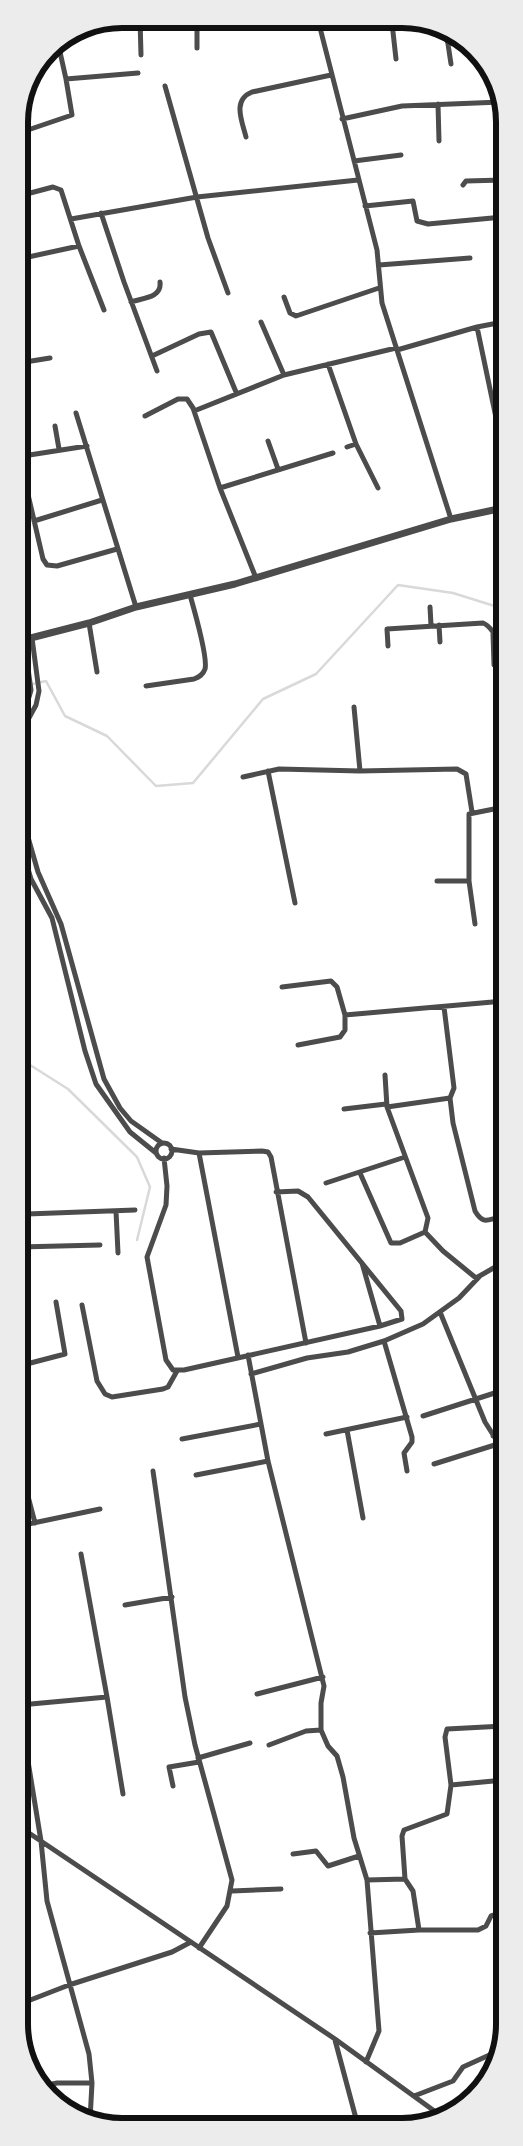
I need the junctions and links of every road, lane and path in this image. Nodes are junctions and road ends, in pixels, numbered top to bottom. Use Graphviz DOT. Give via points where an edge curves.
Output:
graph roads {
  1 [pos="140,28"];
  2 [pos="196,28"];
  3 [pos="320,28"];
  4 [pos="393,28"];
  5 [pos="447,39"];
  6 [pos="455,43"];
  7 [pos="448,44"];
  8 [pos="197,48"];
  9 [pos="60,51"];
  10 [pos="141,56"];
  11 [pos="396,59"];
  12 [pos="451,64"];
  13 [pos="138,74"];
  14 [pos="331,75"];
  15 [pos="66,80"];
  16 [pos="165,86"];
  17 [pos="493,102"];
  18 [pos="438,104"];
  19 [pos="342,118"];
  20 [pos="28,130"];
  21 [pos="246,137"];
  22 [pos="438,141"];
  23 [pos="401,155"];
  24 [pos="354,161"];
  25 [pos="358,180"];
  26 [pos="496,180"];
  27 [pos="463,185"];
  28 [pos="28,194"];
  29 [pos="197,197"];
  30 [pos="365,206"];
  31 [pos="101,213"];
  32 [pos="496,218"];
  33 [pos="71,219"];
  34 [pos="79,246"];
  35 [pos="28,257"];
  36 [pos="470,258"];
  37 [pos="379,265"];
  38 [pos="160,282"];
  39 [pos="379,288"];
  40 [pos="228,293"];
  41 [pos="284,297"];
  42 [pos="131,302"];
  43 [pos="104,310"];
  44 [pos="262,322"];
  45 [pos="496,323"];
  46 [pos="477,327"];
  47 [pos="397,349"];
  48 [pos="152,356"];
  49 [pos="50,358"];
  50 [pos="28,362"];
  51 [pos="328,364"];
  52 [pos="157,371"];
  53 [pos="284,375"];
  54 [pos="236,392"];
  55 [pos="194,411"];
  56 [pos="76,413"];
  57 [pos="496,414"];
  58 [pos="144,416"];
  59 [pos="55,426"];
  60 [pos="268,441"];
  61 [pos="356,444"];
  62 [pos="87,446"];
  63 [pos="347,447"];
  64 [pos="59,449"];
  65 [pos="334,453"];
  66 [pos="28,455"];
  67 [pos="278,469"];
  68 [pos="220,488"];
  69 [pos="378,488"];
  70 [pos="28,495"];
  71 [pos="102,500"];
  72 [pos="496,510"];
  73 [pos="452,519"];
  74 [pos="34,521"];
  75 [pos="117,549"];
  76 [pos="256,578"];
  77 [pos="190,595"];
  78 [pos="136,607"];
  79 [pos="430,607"];
  80 [pos="89,623"];
  81 [pos="431,625"];
  82 [pos="439,625"];
  83 [pos="493,634"];
  84 [pos="496,635"];
  85 [pos="32,638"];
  86 [pos="28,639"];
  87 [pos="440,642"];
  88 [pos="388,646"];
  89 [pos="28,665"];
  90 [pos="494,665"];
  91 [pos="97,672"];
  92 [pos="146,686"];
  93 [pos="28,700"];
  94 [pos="354,708"];
  95 [pos="28,720"];
  96 [pos="268,771"];
  97 [pos="360,771"];
  98 [pos="243,777"];
  99 [pos="496,808"];
  100 [pos="472,812"];
  101 [pos="28,837"];
  102 [pos="28,869"];
  103 [pos="437,880"];
  104 [pos="469,881"];
  105 [pos="295,903"];
  106 [pos="475,924"];
  107 [pos="68,949"];
  108 [pos="61,951"];
  109 [pos="282,987"];
  110 [pos="496,1002"];
  111 [pos="444,1007"];
  112 [pos="345,1015"];
  113 [pos="298,1045"];
  114 [pos="94,1047"];
  115 [pos="85,1051"];
  116 [pos="385,1075"];
  117 [pos="450,1098"];
  118 [pos="386,1106"];
  119 [pos="344,1109"];
  120 [pos="162,1143"];
  121 [pos="171,1149"];
  122 [pos="199,1152"];
  123 [pos="156,1153"];
  124 [pos="405,1157"];
  125 [pos="164,1158"];
  126 [pos="360,1173"];
  127 [pos="326,1182"];
  128 [pos="276,1192"];
  129 [pos="135,1210"];
  130 [pos="116,1211"];
  131 [pos="28,1212"];
  132 [pos="495,1219"];
  133 [pos="425,1232"];
  134 [pos="100,1245"];
  135 [pos="28,1247"];
  136 [pos="118,1253"];
  137 [pos="361,1260"];
  138 [pos="495,1267"];
  139 [pos="479,1277"];
  140 [pos="56,1302"];
  141 [pos="82,1305"];
  142 [pos="440,1312"];
  143 [pos="380,1326"];
  144 [pos="384,1342"];
  145 [pos="306,1343"];
  146 [pos="248,1355"];
  147 [pos="238,1358"];
  148 [pos="28,1364"];
  149 [pos="177,1370"];
  150 [pos="251,1374"];
  151 [pos="495,1393"];
  152 [pos="476,1401"];
  153 [pos="423,1416"];
  154 [pos="407,1417"];
  155 [pos="261,1424"];
  156 [pos="347,1430"];
  157 [pos="326,1434"];
  158 [pos="493,1436"];
  159 [pos="182,1439"];
  160 [pos="495,1440"];
  161 [pos="495,1445"];
  162 [pos="268,1461"];
  163 [pos="434,1464"];
  164 [pos="153,1471"];
  165 [pos="408,1471"];
  166 [pos="196,1475"];
  167 [pos="28,1496"];
  168 [pos="100,1509"];
  169 [pos="363,1518"];
  170 [pos="35,1523"];
  171 [pos="28,1524"];
  172 [pos="82,1554"];
  173 [pos="172,1597"];
  174 [pos="125,1605"];
  175 [pos="323,1677"];
  176 [pos="256,1694"];
  177 [pos="107,1697"];
  178 [pos="28,1704"];
  179 [pos="495,1726"];
  180 [pos="321,1730"];
  181 [pos="250,1744"];
  182 [pos="269,1745"];
  183 [pos="199,1760"];
  184 [pos="28,1761"];
  185 [pos="495,1781"];
  186 [pos="451,1785"];
  187 [pos="173,1786"];
  188 [pos="123,1794"];
  189 [pos="28,1832"];
  190 [pos="41,1841"];
  191 [pos="293,1854"];
  192 [pos="359,1856"];
  193 [pos="406,1879"];
  194 [pos="367,1880"];
  195 [pos="281,1888"];
  196 [pos="232,1891"];
  197 [pos="495,1915"];
  198 [pos="419,1930"];
  199 [pos="370,1933"];
  200 [pos="191,1942"];
  201 [pos="199,1948"];
  202 [pos="69,1985"];
  203 [pos="28,2001"];
  204 [pos="335,2039"];
  205 [pos="491,2054"];
  206 [pos="366,2062"];
  207 [pos="92,2083"];
  208 [pos="49,2085"];
  209 [pos="414,2096"];
  210 [pos="436,2112"];
  211 [pos="90,2114"];
  212 [pos="356,2118"];
  1 -- 10 [label="street"];
  2 -- 8 [label="street"];
  3 -- 14 [label="street"];
  4 -- 11 [label="street"];
  5 -- 7 [label="street"];
  6 -- 7 [label="street"];
  7 -- 12 [label="street"];
  9 -- 15 [label="street"];
  13 -- 15 [label="street"];
  14 -- 19 [label="street"];
  14 -- 21 [label="street" via="244,96 239,107"];
  15 -- 20 [label="street" via="72,115"];
  16 -- 29 [label="street"];
  17 -- 18 [label="street"];
  18 -- 19 [label="street" via="402,106"];
  18 -- 22 [label="street"];
  19 -- 24 [label="street"];
  23 -- 24 [label="street"];
  24 -- 25 [label="street"];
  25 -- 29 [label="street"];
  25 -- 30 [label="street"];
  26 -- 27 [label="street" via="466,181"];
  28 -- 33 [label="street" via="59,188"];
  29 -- 31 [label="street"];
  29 -- 40 [label="street"];
  30 -- 32 [label="street" via="413,201 417,221 428,224"];
  30 -- 37 [label="street"];
  31 -- 33 [label="street"];
  31 -- 42 [label="street"];
  33 -- 34 [label="street"];
  34 -- 35 [label="street"];
  34 -- 43 [label="street"];
  36 -- 37 [label="street"];
  37 -- 39 [label="street"];
  38 -- 42 [label="street" via="161,290 157,294"];
  39 -- 41 [label="street" via="296,316 290,313"];
  39 -- 47 [label="street"];
  42 -- 48 [label="street"];
  44 -- 53 [label="street"];
  45 -- 46 [label="street"];
  46 -- 47 [label="street"];
  46 -- 57 [label="street"];
  47 -- 51 [label="street"];
  47 -- 73 [label="street"];
  48 -- 52 [label="street"];
  48 -- 54 [label="street" via="199,334 211,332"];
  49 -- 50 [label="street"];
  51 -- 53 [label="street"];
  51 -- 61 [label="street"];
  53 -- 54 [label="street"];
  54 -- 55 [label="street"];
  55 -- 58 [label="street" via="187,399 182,398"];
  55 -- 68 [label="street"];
  56 -- 62 [label="street"];
  59 -- 64 [label="street"];
  60 -- 67 [label="street"];
  61 -- 63 [label="street"];
  61 -- 69 [label="street"];
  62 -- 64 [label="street"];
  62 -- 71 [label="street"];
  64 -- 66 [label="street"];
  65 -- 67 [label="street"];
  67 -- 68 [label="street"];
  68 -- 76 [label="street"];
  70 -- 74 [label="street"];
  71 -- 74 [label="street"];
  71 -- 75 [label="street"];
  72 -- 73 [label="street"];
  73 -- 76 [label="street"];
  74 -- 75 [label="street" via="43,559 48,565 57,566"];
  75 -- 78 [label="street"];
  76 -- 77 [label="street"];
  77 -- 78 [label="street"];
  77 -- 92 [label="street" via="204,657 204,671 194,679"];
  78 -- 80 [label="street"];
  79 -- 81 [label="street"];
  80 -- 85 [label="street"];
  80 -- 91 [label="street"];
  81 -- 82 [label="street"];
  81 -- 88 [label="street" via="387,629"];
  82 -- 83 [label="street" via="483,623"];
  82 -- 87 [label="street"];
  83 -- 84 [label="street"];
  83 -- 90 [label="street"];
  85 -- 86 [label="street"];
  85 -- 95 [label="street" via="39,691"];
  89 -- 93 [label="street" via="31,690"];
  94 -- 97 [label="street"];
  96 -- 97 [label="street"];
  96 -- 98 [label="street"];
  96 -- 105 [label="street"];
  97 -- 100 [label="street" via="463,771 468,781"];
  99 -- 100 [label="street"];
  100 -- 104 [label="street" via="468,825"];
  101 -- 107 [label="street"];
  102 -- 108 [label="street" via="52,918"];
  103 -- 104 [label="street"];
  104 -- 106 [label="street"];
  107 -- 108 [label="street"];
  107 -- 114 [label="street"];
  108 -- 115 [label="street"];
  109 -- 112 [label="street" via="331,981 338,987"];
  110 -- 111 [label="street"];
  111 -- 112 [label="street"];
  111 -- 117 [label="street" via="454,1088"];
  112 -- 113 [label="street" via="345,1030 340,1037"];
  114 -- 115 [label="street"];
  114 -- 120 [label="street" via="104,1079 120,1108 131,1121"];
  115 -- 123 [label="street" via="104,1099 130,1132"];
  116 -- 118 [label="street"];
  117 -- 118 [label="street"];
  117 -- 132 [label="street" via="456,1142 474,1211 486,1221"];
  118 -- 119 [label="street"];
  118 -- 124 [label="street"];
  120 -- 121 [label="street"];
  120 -- 123 [label="street"];
  121 -- 122 [label="street"];
  121 -- 125 [label="street" via="169,1156"];
  122 -- 128 [label="street" via="268,1152"];
  122 -- 147 [label="street"];
  123 -- 125 [label="street"];
  124 -- 126 [label="street"];
  124 -- 133 [label="street" via="428,1218"];
  125 -- 149 [label="street" via="166,1205 147,1257 166,1360 170,1368"];
  126 -- 127 [label="street"];
  126 -- 133 [label="street" via="391,1243 400,1243"];
  128 -- 137 [label="street" via="298,1191 308,1197"];
  128 -- 145 [label="street"];
  129 -- 130 [label="street"];
  130 -- 131 [label="street"];
  130 -- 136 [label="street"];
  133 -- 139 [label="street" via="470,1274"];
  134 -- 135 [label="street"];
  137 -- 143 [label="street"];
  137 -- 143 [label="street" via="402,1313 401,1320"];
  138 -- 139 [label="street"];
  139 -- 142 [label="street"];
  140 -- 148 [label="street" via="65,1354"];
  141 -- 149 [label="street" via="97,1381 104,1394 112,1397 163,1389 168,1387"];
  142 -- 144 [label="street" via="423,1324"];
  142 -- 152 [label="street"];
  143 -- 145 [label="street"];
  144 -- 150 [label="street" via="348,1352 313,1356"];
  144 -- 154 [label="street"];
  145 -- 146 [label="street"];
  146 -- 147 [label="street"];
  146 -- 150 [label="street"];
  147 -- 149 [label="street"];
  150 -- 155 [label="street"];
  151 -- 152 [label="street"];
  152 -- 153 [label="street"];
  152 -- 158 [label="street"];
  154 -- 156 [label="street"];
  154 -- 165 [label="street" via="412,1437 404,1453"];
  155 -- 159 [label="street"];
  155 -- 162 [label="street"];
  156 -- 157 [label="street"];
  156 -- 169 [label="street"];
  158 -- 160 [label="street"];
  161 -- 163 [label="street"];
  162 -- 166 [label="street"];
  162 -- 175 [label="street"];
  164 -- 173 [label="street"];
  167 -- 170 [label="street"];
  168 -- 170 [label="street"];
  170 -- 171 [label="street"];
  172 -- 177 [label="street"];
  173 -- 174 [label="street"];
  173 -- 183 [label="street" via="185,1696"];
  175 -- 176 [label="street"];
  175 -- 180 [label="street"];
  177 -- 178 [label="street"];
  177 -- 188 [label="street"];
  179 -- 186 [label="street" via="447,1729 445,1737"];
  180 -- 182 [label="street" via="306,1731"];
  180 -- 192 [label="street" via="337,1756"];
  181 -- 183 [label="street"];
  183 -- 187 [label="street" via="169,1767"];
  183 -- 196 [label="street" via="232,1880"];
  184 -- 190 [label="street"];
  185 -- 186 [label="street"];
  186 -- 193 [label="street" via="447,1814 402,1833"];
  189 -- 190 [label="street"];
  190 -- 200 [label="street"];
  190 -- 202 [label="street" via="47,1901"];
  191 -- 192 [label="street" via="316,1851 328,1866"];
  192 -- 194 [label="street"];
  193 -- 194 [label="street"];
  193 -- 198 [label="street" via="413,1891"];
  194 -- 199 [label="street"];
  195 -- 196 [label="street"];
  196 -- 201 [label="street" via="227,1906"];
  197 -- 198 [label="street" via="478,1930"];
  198 -- 199 [label="street"];
  199 -- 206 [label="street" via="379,2031"];
  200 -- 201 [label="street"];
  200 -- 202 [label="street" via="172,1952"];
  201 -- 204 [label="street"];
  202 -- 203 [label="street"];
  202 -- 207 [label="street" via="89,2054"];
  204 -- 206 [label="street"];
  204 -- 212 [label="street"];
  205 -- 209 [label="street" via="463,2067 453,2081"];
  206 -- 209 [label="street"];
  207 -- 208 [label="street"];
  207 -- 211 [label="street"];
  209 -- 210 [label="street"];
}
